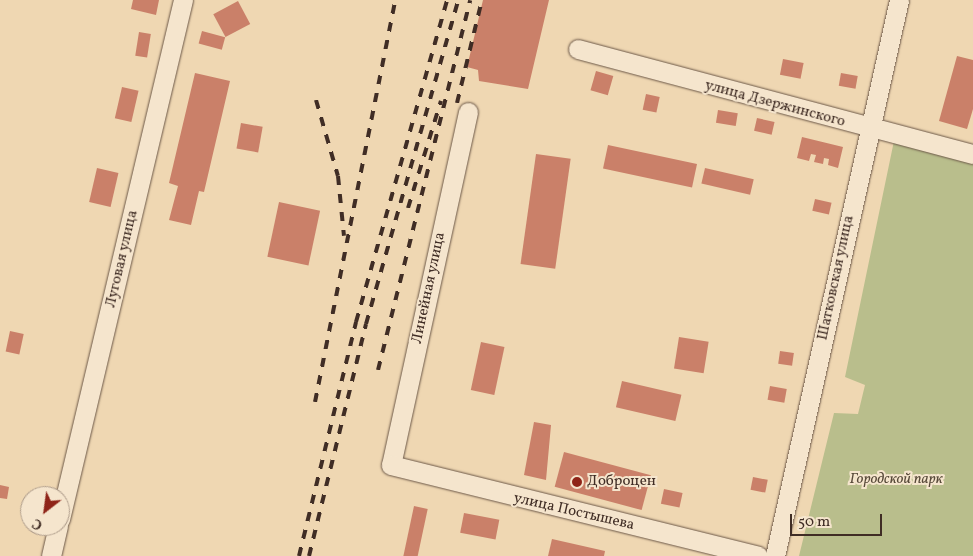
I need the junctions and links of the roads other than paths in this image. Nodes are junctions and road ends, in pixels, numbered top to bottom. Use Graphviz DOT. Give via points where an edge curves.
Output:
graph roads {
  1 [pos="183,0"];
  2 [pos="899,0"];
  3 [pos="578,49"];
  4 [pos="468,112"];
  5 [pos="868,130"];
  6 [pos="973,154"];
  7 [pos="391,465"];
  8 [pos="68,486"];
  9 [pos="56,536"];
  10 [pos="51,556"];
  11 [pos="758,556"];
  12 [pos="775,556"];
  1 -- 8 [label="street, Луговая улица"];
  2 -- 5 [label="street, Шатковская улица"];
  3 -- 5 [label="street, улица Дзержинского"];
  4 -- 7 [label="street, Линейная улица"];
  5 -- 6 [label="street, улица Дзержинского"];
  5 -- 12 [label="street, Шатковская улица"];
  7 -- 11 [label="street, улица Постышева"];
  9 -- 10 [label="street"];
}
